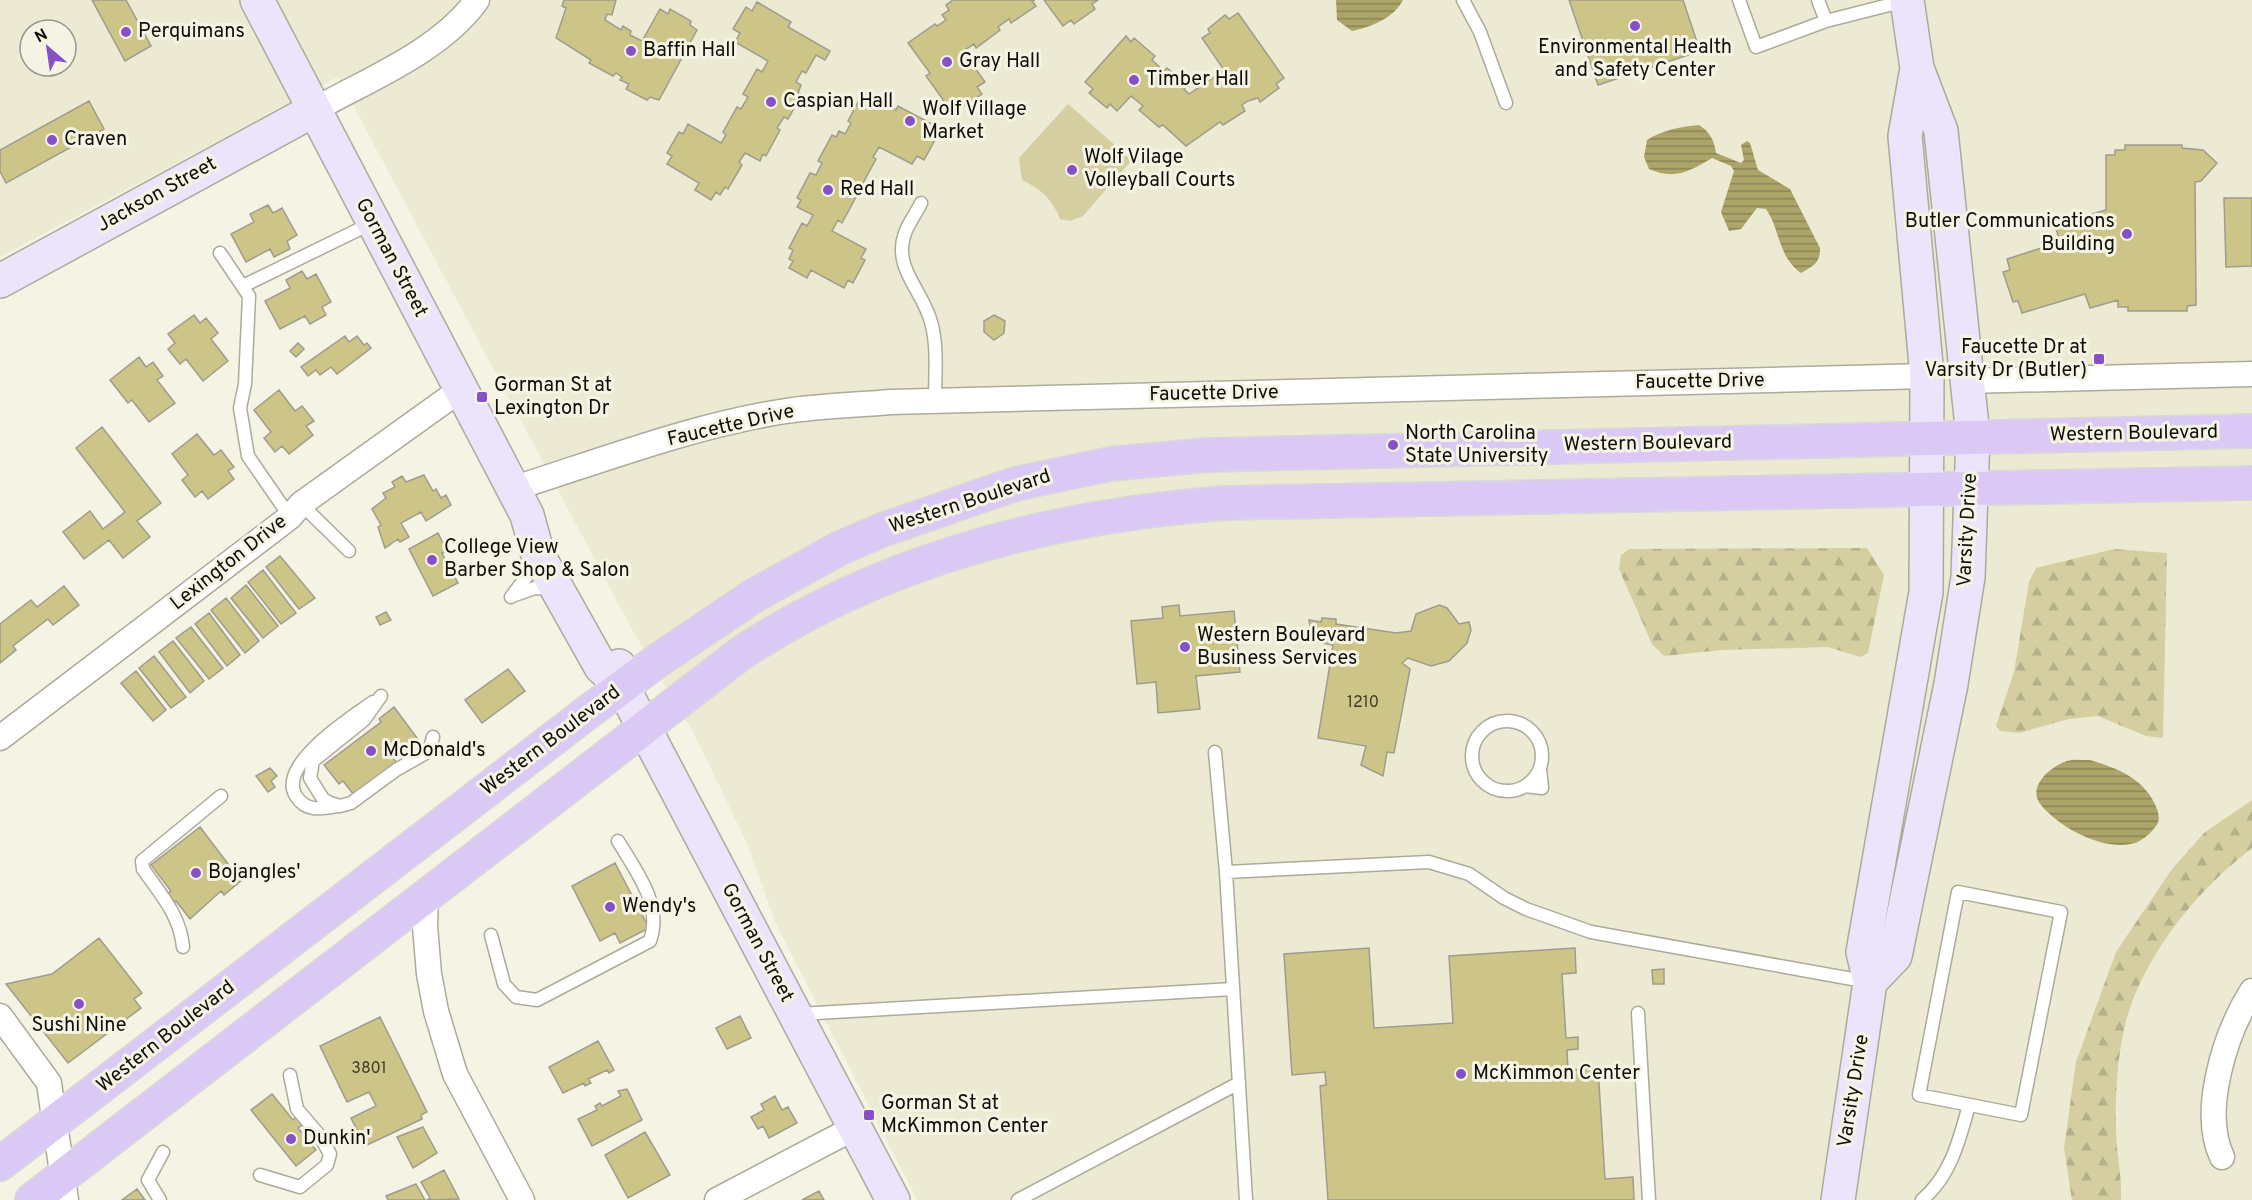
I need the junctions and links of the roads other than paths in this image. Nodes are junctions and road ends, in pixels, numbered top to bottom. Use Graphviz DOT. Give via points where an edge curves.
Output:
graph roads {
  1 [pos="257,0"];
  2 [pos="477,0"];
  3 [pos="1463,0"];
  4 [pos="1739,0"];
  5 [pos="1818,0"];
  6 [pos="1907,0"];
  7 [pos="1826,21"];
  8 [pos="1917,68"];
  9 [pos="1506,103"];
  10 [pos="314,110"];
  11 [pos="921,203"];
  12 [pos="372,223"];
  13 [pos="220,253"];
  14 [pos="0,280"];
  15 [pos="243,286"];
  16 [pos="2252,374"];
  17 [pos="1927,376"];
  18 [pos="1967,381"];
  19 [pos="460,390"];
  20 [pos="935,400"];
  21 [pos="2252,431"];
  22 [pos="1973,436"];
  23 [pos="1926,437"];
  24 [pos="2252,483"];
  25 [pos="1927,489"];
  26 [pos="1971,489"];
  27 [pos="519,502"];
  28 [pos="296,510"];
  29 [pos="349,551"];
  30 [pos="538,555"];
  31 [pos="557,589"];
  32 [pos="622,686"];
  33 [pos="644,728"];
  34 [pos="433,737"];
  35 [pos="0,738"];
  36 [pos="1215,753"];
  37 [pos="1540,769"];
  38 [pos="221,796"];
  39 [pos="340,806"];
  40 [pos="618,842"];
  41 [pos="1226,872"];
  42 [pos="426,896"];
  43 [pos="491,935"];
  44 [pos="183,947"];
  45 [pos="1870,982"];
  46 [pos="1233,989"];
  47 [pos="2252,991"];
  48 [pos="1638,1013"];
  49 [pos="794,1014"];
  50 [pos="0,1016"];
  51 [pos="290,1075"];
  52 [pos="1239,1083"];
  53 [pos="1969,1105"];
  54 [pos="55,1121"];
  55 [pos="855,1128"];
  56 [pos="163,1152"];
  57 [pos="2222,1158"];
  58 [pos="0,1164"];
  59 [pos="260,1175"];
  60 [pos="64,1188"];
  61 [pos="32,1200"];
  62 [pos="160,1200"];
  63 [pos="522,1200"];
  64 [pos="717,1200"];
  65 [pos="893,1200"];
  66 [pos="1018,1200"];
  67 [pos="1246,1200"];
  68 [pos="1650,1200"];
  69 [pos="1838,1200"];
  70 [pos="1922,1200"];
  1 -- 10 [label="street, Gorman Street"];
  2 -- 10 [label="street" via="466,16 440,38"];
  3 -- 9 [label="lane" via="1480,32"];
  4 -- 7 [label="lane" via="1756,47"];
  5 -- 7 [label="lane"];
  6 -- 7 [label="lane"];
  6 -- 8 [label="street, Varsity Drive"];
  8 -- 17 [label="street, Varsity Drive" via="1905,136"];
  8 -- 18 [label="street, Varsity Drive" via="1941,131"];
  10 -- 12 [label="street, Gorman Street"];
  10 -- 14 [label="street, Jackson Street"];
  11 -- 20 [label="lane" via="904,235 901,256 932,322"];
  12 -- 15 [label="lane"];
  12 -- 19 [label="street, Gorman Street"];
  13 -- 15 [label="lane"];
  15 -- 28 [label="lane" via="249,296 245,384 240,408 248,456"];
  16 -- 18 [label="street"];
  17 -- 20 [label="street, Faucette Drive"];
  17 -- 23 [label="street, Varsity Drive"];
  18 -- 22 [label="street, Varsity Drive"];
  19 -- 27 [label="street, Gorman Street"];
  19 -- 28 [label="street, Lexington Drive"];
  20 -- 27 [label="street, Faucette Drive" via="785,411 678,438"];
  21 -- 22 [label="main road, Western Boulevard"];
  22 -- 23 [label="main road, Western Boulevard"];
  22 -- 26 [label="street, Varsity Drive"];
  23 -- 25 [label="street, Varsity Drive"];
  23 -- 32 [label="main road, Western Boulevard" via="1208,455 1144,459 1068,472 1015,484 840,548 755,595"];
  24 -- 26 [label="main road"];
  25 -- 26 [label="main road"];
  25 -- 33 [label="main road" via="1225,503 1166,507 1043,528 887,575 838,597 748,649"];
  25 -- 45 [label="street, Varsity Drive" via="1926,592 1863,952"];
  26 -- 45 [label="street, Varsity Drive" via="1968,577 1949,695 1895,956"];
  27 -- 30 [label="street, Gorman Street"];
  27 -- 32 [label="street, Gorman Street" via="555,543 618,653"];
  28 -- 29 [label="lane"];
  28 -- 35 [label="street, Lexington Drive"];
  30 -- 31 [label="street, Gorman Street"];
  30 -- 31 [label="lane" via="511,597 535,588"];
  31 -- 32 [label="street, Gorman Street" via="601,667"];
  32 -- 33 [label="street, Gorman Street"];
  32 -- 54 [label="main road, Western Boulevard"];
  33 -- 42 [label="main road"];
  33 -- 49 [label="street, Gorman Street"];
  34 -- 39 [label="lane" via="424,754 351,803"];
  36 -- 41 [label="lane"];
  37 -- 37 [label="lane" via="1542,788 1525,786 1503,791 1482,781 1476,772 1473,749 1485,730 1506,721 1528,728 1541,746"];
  38 -- 44 [label="lane" via="142,861 142,869 176,916"];
  39 -- 39 [label="lane" via="315,810 307,807 294,793 294,774 313,747 381,696 364,720 320,753 309,771 323,799"];
  40 -- 43 [label="lane" via="653,905 656,926 650,941 537,1000 516,997 504,984"];
  41 -- 45 [label="lane" via="1429,862 1469,874 1526,909 1591,932"];
  41 -- 46 [label="lane"];
  42 -- 60 [label="main road"];
  42 -- 63 [label="street" via="429,974 454,1074"];
  45 -- 69 [label="street, Varsity Drive"];
  46 -- 49 [label="lane"];
  46 -- 52 [label="lane"];
  47 -- 57 [label="street" via="2233,1027 2219,1074 2215,1125"];
  48 -- 68 [label="lane"];
  49 -- 55 [label="street, Gorman Street"];
  50 -- 54 [label="street" via="46,1077"];
  51 -- 59 [label="lane" via="297,1109 330,1154 327,1165 300,1187"];
  52 -- 66 [label="lane"];
  52 -- 67 [label="lane"];
  53 -- 53 [label="lane" via="2021,1115 2061,912 1958,892 1919,1095"];
  53 -- 70 [label="lane" via="1947,1170 1937,1187"];
  54 -- 58 [label="main road, Western Boulevard"];
  54 -- 60 [label="street"];
  55 -- 64 [label="street"];
  55 -- 65 [label="street, Gorman Street"];
  56 -- 62 [label="lane" via="148,1180"];
  60 -- 61 [label="main road"];
}
